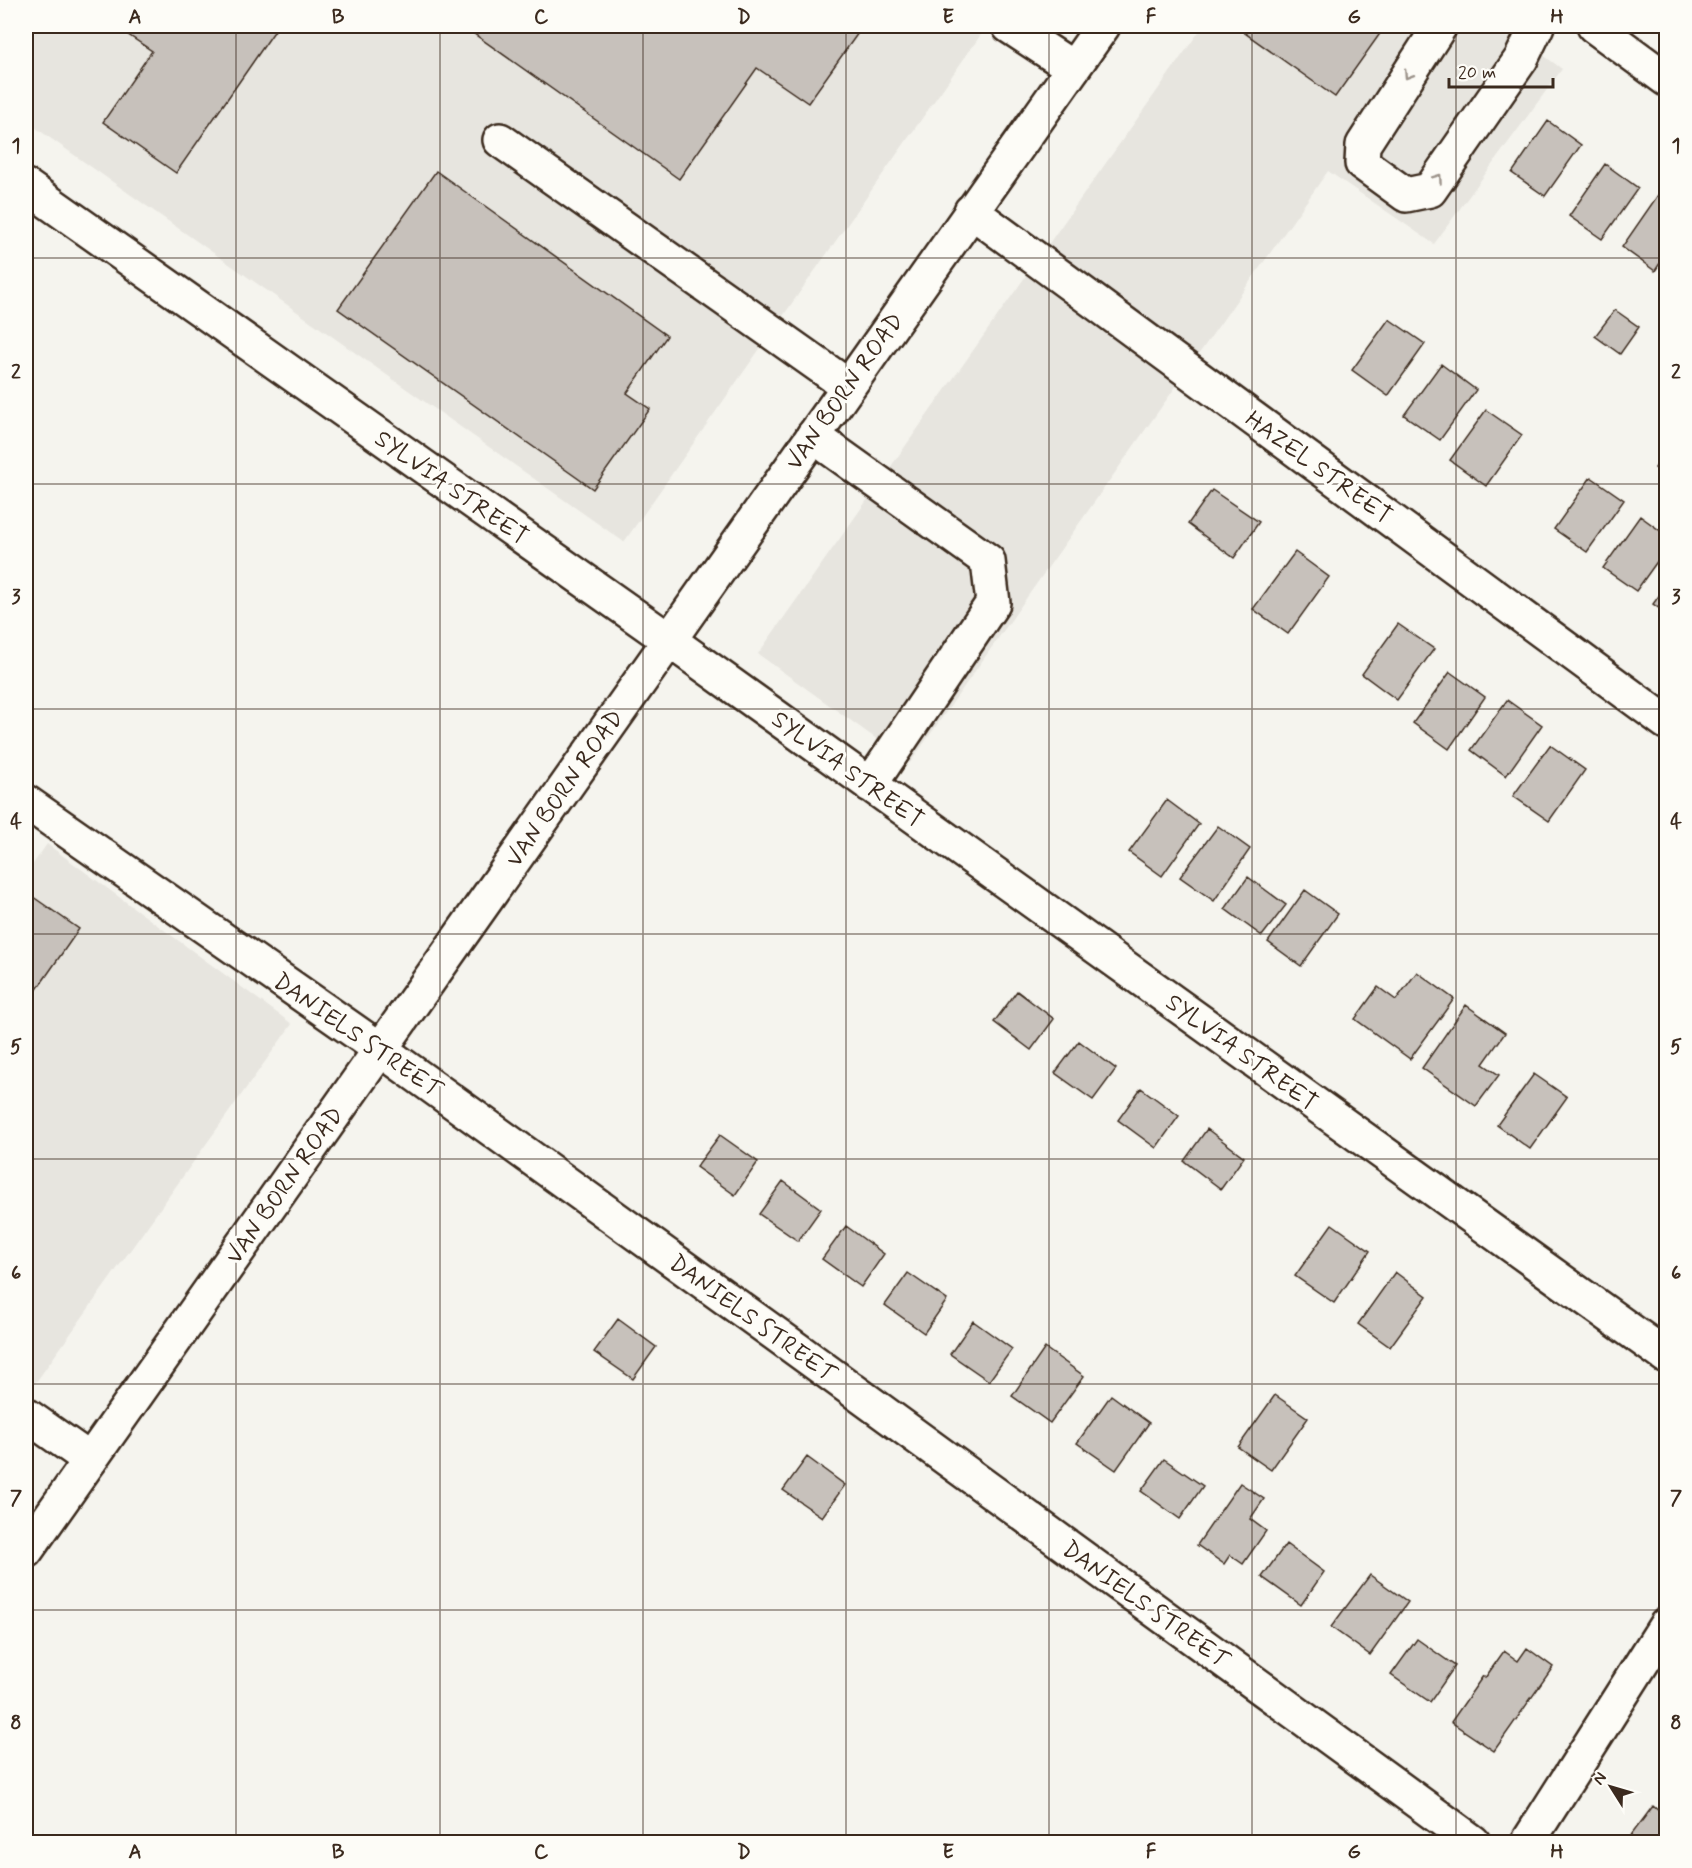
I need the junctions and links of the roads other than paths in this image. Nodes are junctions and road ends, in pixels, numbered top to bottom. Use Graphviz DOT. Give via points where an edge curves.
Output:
graph roads {
  1 [pos="1009,26"];
  2 [pos="1103,26"];
  3 [pos="1440,26"];
  4 [pos="1537,26"];
  5 [pos="1594,26"];
  6 [pos="1073,68"];
  7 [pos="1666,79"];
  8 [pos="500,140"];
  9 [pos="26,186"];
  10 [pos="971,211"];
  11 [pos="848,386"];
  12 [pos="813,436"];
  13 [pos="669,640"];
  14 [pos="1666,722"];
  15 [pos="870,785"];
  16 [pos="26,802"];
  17 [pos="380,1049"];
  18 [pos="1666,1356"];
  19 [pos="26,1415"];
  20 [pos="90,1460"];
  21 [pos="26,1551"];
  22 [pos="1666,1625"];
  23 [pos="1473,1842"];
  24 [pos="1528,1842"];
  1 -- 6 [label="street"];
  2 -- 6 [label="street, VAN BORN ROAD"];
  3 -- 4 [label="street, one-way" via="1364,145 1362,163 1406,195 1430,190 1521,59"];
  5 -- 7 [label="street"];
  6 -- 10 [label="street, VAN BORN ROAD"];
  8 -- 11 [label="street"];
  9 -- 13 [label="street, SYLVIA STREET"];
  10 -- 11 [label="street, VAN BORN ROAD"];
  10 -- 14 [label="street, HAZEL STREET"];
  11 -- 12 [label="street, VAN BORN ROAD"];
  12 -- 13 [label="street, VAN BORN ROAD"];
  12 -- 15 [label="street" via="988,561 993,603"];
  13 -- 15 [label="street, SYLVIA STREET"];
  13 -- 17 [label="street, VAN BORN ROAD"];
  15 -- 18 [label="street, SYLVIA STREET"];
  16 -- 17 [label="street, DANIELS STREET"];
  17 -- 20 [label="street, VAN BORN ROAD"];
  17 -- 23 [label="street, DANIELS STREET"];
  19 -- 20 [label="street"];
  20 -- 21 [label="street, VAN BORN ROAD"];
  22 -- 24 [label="street"];
}
